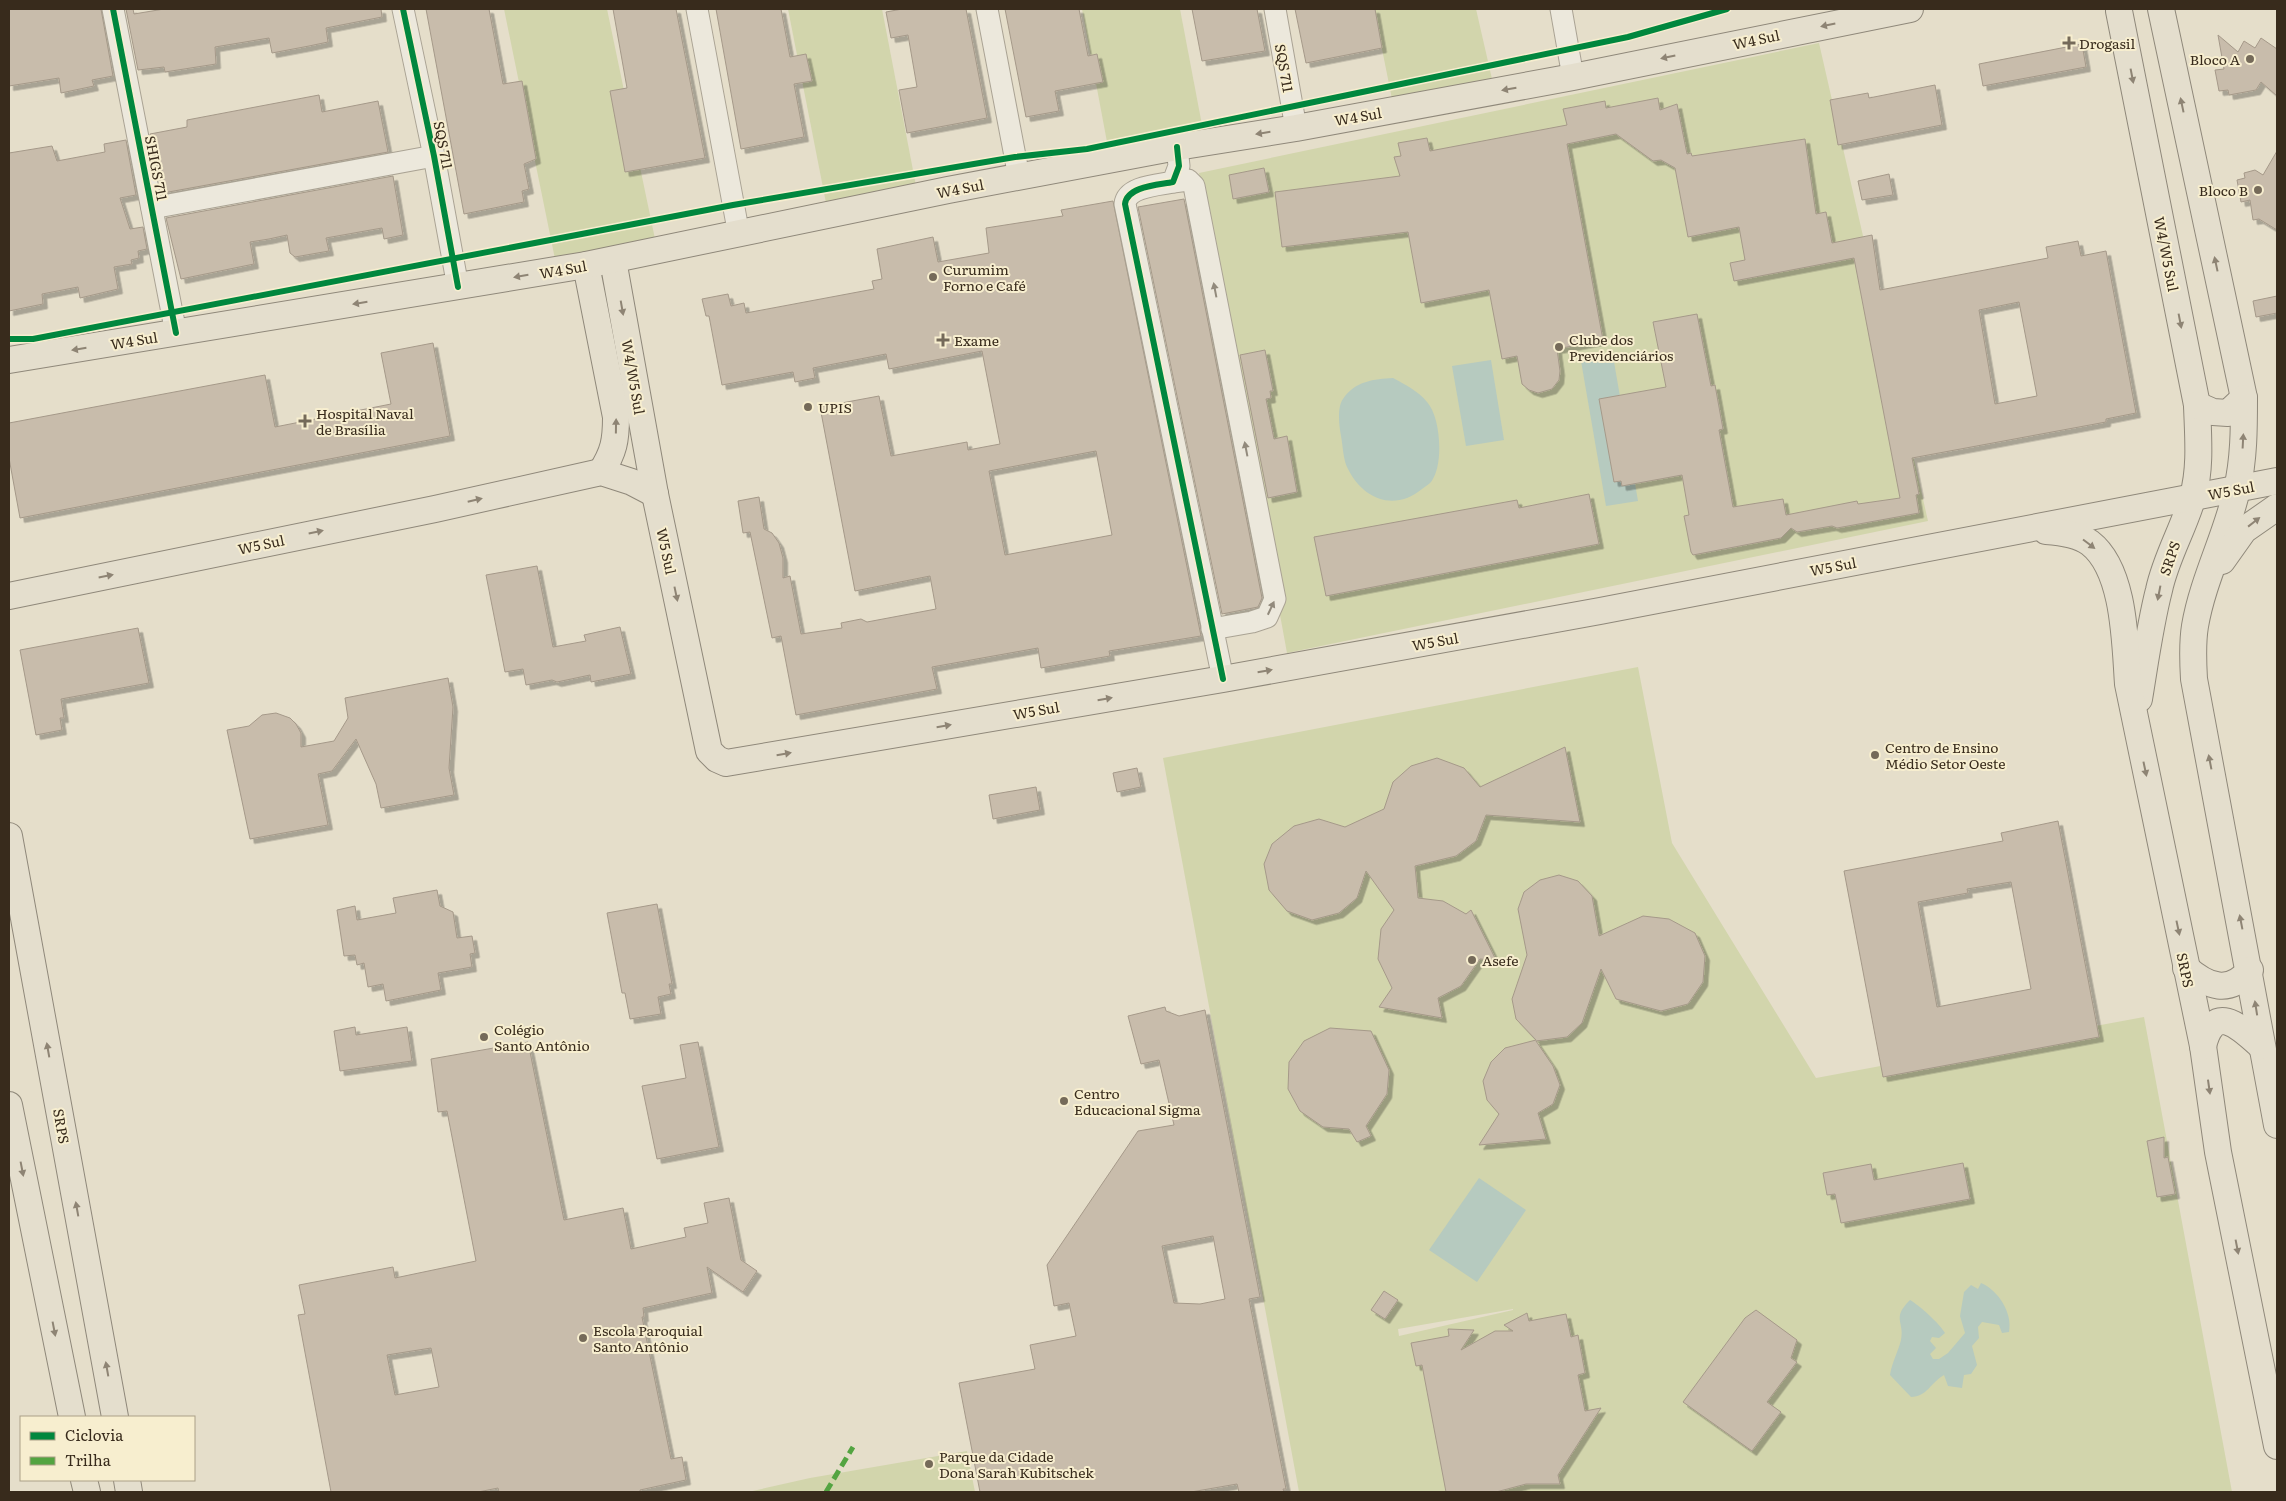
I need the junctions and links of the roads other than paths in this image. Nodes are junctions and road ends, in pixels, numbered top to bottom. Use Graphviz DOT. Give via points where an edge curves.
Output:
graph roads {
  1 [pos="113,9"];
  2 [pos="403,9"];
  3 [pos="697,9"];
  4 [pos="987,9"];
  5 [pos="1274,9"];
  6 [pos="1561,9"];
  7 [pos="1910,9"];
  8 [pos="2162,9"];
  9 [pos="2117,10"];
  10 [pos="1857,14"];
  11 [pos="1574,77"];
  12 [pos="1296,128"];
  13 [pos="1177,147"];
  14 [pos="434,156"];
  15 [pos="1019,177"];
  16 [pos="1174,182"];
  17 [pos="152,208"];
  18 [pos="740,235"];
  19 [pos="613,260"];
  20 [pos="586,265"];
  21 [pos="458,287"];
  22 [pos="176,333"];
  23 [pos="9,360"];
  24 [pos="2244,398"];
  25 [pos="2197,405"];
  26 [pos="601,472"];
  27 [pos="2277,482"];
  28 [pos="2237,489"];
  29 [pos="656,494"];
  30 [pos="2193,498"];
  31 [pos="2277,507"];
  32 [pos="2025,530"];
  33 [pos="2204,589"];
  34 [pos="12,598"];
  35 [pos="1212,629"];
  36 [pos="1223,679"];
  37 [pos="2136,721"];
  38 [pos="9,836"];
  39 [pos="2186,968"];
  40 [pos="2250,970"];
  41 [pos="2203,1046"];
  42 [pos="2261,1046"];
  43 [pos="9,1104"];
  44 [pos="2277,1125"];
  45 [pos="72,1416"];
  46 [pos="116,1416"];
  47 [pos="2277,1446"];
  1 -- 17 [label="street, SHIGS 711"];
  2 -- 14 [label="street, SQS 711"];
  3 -- 18 [label="street"];
  4 -- 15 [label="street"];
  5 -- 12 [label="street, SQS 711"];
  6 -- 11 [label="street"];
  7 -- 10 [label="main road, W4 Sul"];
  8 -- 9 [label="main road" via="2148,14"];
  24 -- 8 [label="main road, one-way"];
  9 -- 25 [label="main road, W4/W5 Sul, one-way"];
  10 -- 11 [label="main road, W4 Sul, one-way"];
  11 -- 12 [label="main road, W4 Sul, one-way"];
  12 -- 13 [label="main road, W4 Sul, one-way"];
  13 -- 15 [label="main road, W4 Sul"];
  13 -- 16 [label="street" via="1179,166"];
  14 -- 17 [label="street"];
  14 -- 21 [label="street, SQS 711"];
  15 -- 18 [label="main road, W4 Sul"];
  16 -- 35 [label="street" via="1132,192 1125,204"];
  35 -- 16 [label="street, one-way" via="1267,617 1275,599 1194,186 1188,180"];
  17 -- 22 [label="street, SHIGS 711"];
  18 -- 19 [label="main road, W4 Sul"];
  19 -- 20 [label="main road, W4 Sul"];
  19 -- 29 [label="main road, W4/W5 Sul, one-way"];
  20 -- 21 [label="main road, W4 Sul, one-way"];
  26 -- 20 [label="main road, W4/W5 Sul, one-way" via="612,455 616,417"];
  21 -- 22 [label="main road, W4 Sul, one-way"];
  22 -- 23 [label="main road, W4 Sul, one-way"];
  24 -- 25 [label="main road" via="2228,413 2219,414"];
  28 -- 24 [label="main road, one-way" via="2244,446"];
  25 -- 30 [label="main road, W4/W5 Sul" via="2198,474"];
  26 -- 29 [label="main road"];
  34 -- 26 [label="main road, W5 Sul, one-way"];
  27 -- 28 [label="main road, W5 Sul"];
  28 -- 30 [label="main road, W5 Sul"];
  28 -- 33 [label="main road"];
  29 -- 36 [label="main road, W5 Sul, one-way" via="709,751 726,762"];
  30 -- 32 [label="main road, W5 Sul"];
  30 -- 37 [label="main road, SRPS, one-way" via="2171,550 2159,590"];
  33 -- 31 [label="main road, one-way" via="2239,535"];
  36 -- 32 [label="main road, W5 Sul, one-way"];
  32 -- 37 [label="main road, one-way" via="2081,538 2105,559 2117,590"];
  40 -- 33 [label="main road, one-way" via="2194,680 2194,628"];
  35 -- 36 [label="street"];
  37 -- 39 [label="main road, SRPS, one-way"];
  46 -- 38 [label="main road, SRPS, one-way"];
  39 -- 40 [label="main road" via="2199,979 2224,986 2242,979"];
  39 -- 41 [label="main road, SRPS"];
  42 -- 40 [label="main road, one-way"];
  41 -- 42 [label="main road" via="2209,1028 2224,1020 2236,1025"];
  41 -- 47 [label="main road, SRPS, one-way" via="2218,1152"];
  42 -- 44 [label="main road"];
  43 -- 45 [label="main road, one-way"];
}
